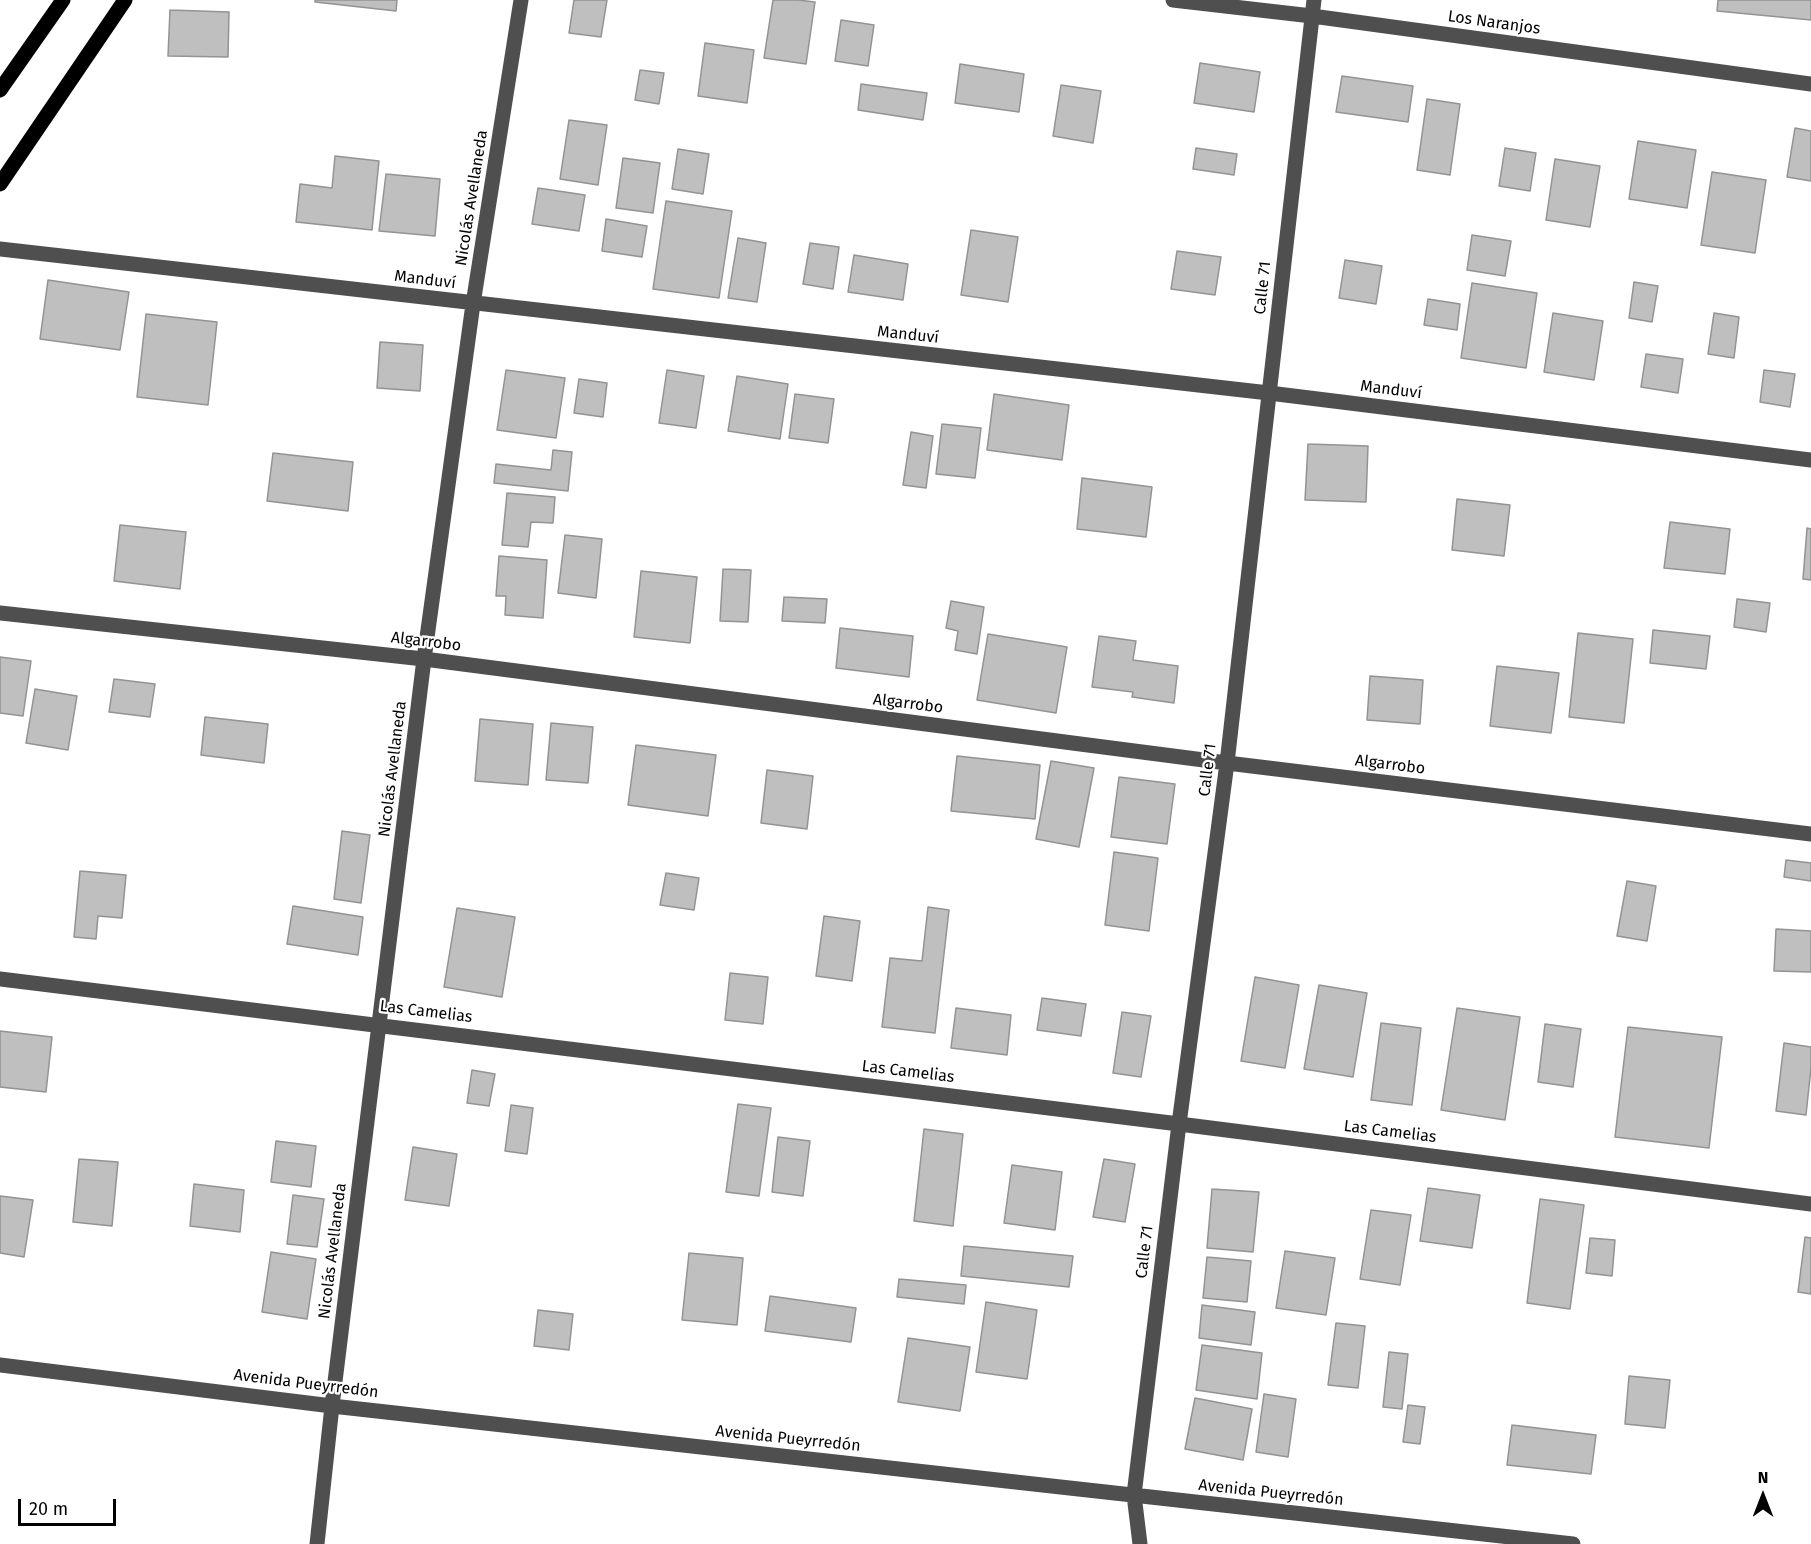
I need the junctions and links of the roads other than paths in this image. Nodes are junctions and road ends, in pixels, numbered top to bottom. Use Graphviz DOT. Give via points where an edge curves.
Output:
graph roads {
  1 [pos="63,0"];
  2 [pos="125,0"];
  3 [pos="522,0"];
  4 [pos="1173,0"];
  5 [pos="1314,0"];
  6 [pos="1312,16"];
  7 [pos="1811,84"];
  8 [pos="0,90"];
  9 [pos="0,184"];
  10 [pos="0,249"];
  11 [pos="473,304"];
  12 [pos="1269,393"];
  13 [pos="1811,460"];
  14 [pos="0,613"];
  15 [pos="424,659"];
  16 [pos="1227,764"];
  17 [pos="1811,834"];
  18 [pos="0,979"];
  19 [pos="379,1024"];
  20 [pos="1179,1124"];
  21 [pos="1811,1204"];
  22 [pos="0,1365"];
  23 [pos="332,1406"];
  24 [pos="1134,1495"];
  25 [pos="317,1544"];
  26 [pos="1140,1544"];
  27 [pos="1573,1544"];
  1 -- 8 [label="main road"];
  2 -- 9 [label="main road"];
  3 -- 11 [label="street, Nicolás Avellaneda"];
  4 -- 6 [label="street, Los Naranjos"];
  5 -- 6 [label="street, Calle 71"];
  6 -- 7 [label="street, Los Naranjos"];
  6 -- 12 [label="street, Calle 71"];
  10 -- 11 [label="street, Manduví"];
  11 -- 12 [label="street, Manduví"];
  11 -- 15 [label="street, Nicolás Avellaneda"];
  12 -- 13 [label="street, Manduví"];
  12 -- 16 [label="street, Calle 71"];
  14 -- 15 [label="street, Algarrobo"];
  15 -- 16 [label="street, Algarrobo"];
  15 -- 19 [label="street, Nicolás Avellaneda"];
  16 -- 17 [label="street, Algarrobo"];
  16 -- 20 [label="street, Calle 71"];
  18 -- 19 [label="street, Las Camelias"];
  19 -- 20 [label="street, Las Camelias"];
  19 -- 23 [label="street, Nicolás Avellaneda"];
  20 -- 21 [label="street, Las Camelias"];
  20 -- 24 [label="street, Calle 71"];
  22 -- 23 [label="street, Avenida Pueyrredón"];
  23 -- 24 [label="street, Avenida Pueyrredón"];
  23 -- 25 [label="street, Nicolás Avellaneda"];
  24 -- 26 [label="street, Calle 71"];
  24 -- 27 [label="street, Avenida Pueyrredón"];
}
